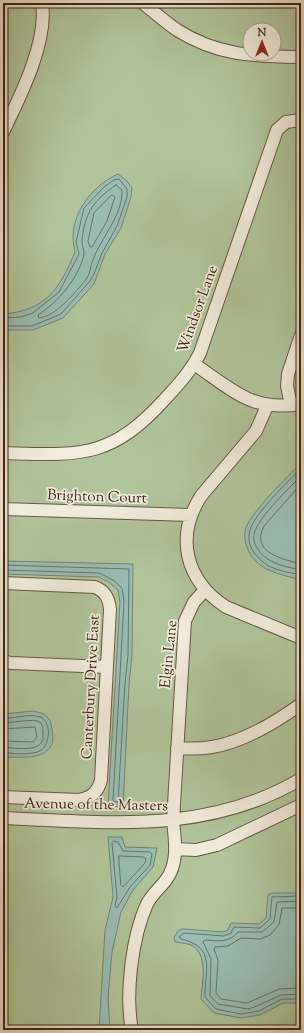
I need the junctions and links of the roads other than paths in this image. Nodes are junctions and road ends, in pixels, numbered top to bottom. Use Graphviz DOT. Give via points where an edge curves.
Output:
graph roads {
  1 [pos="42,3"];
  2 [pos="143,3"];
  3 [pos="301,57"];
  4 [pos="301,120"];
  5 [pos="3,132"];
  6 [pos="301,335"];
  7 [pos="194,364"];
  8 [pos="296,405"];
  9 [pos="267,406"];
  10 [pos="3,453"];
  11 [pos="3,509"];
  12 [pos="190,515"];
  13 [pos="3,583"];
  14 [pos="205,590"];
  15 [pos="301,638"];
  16 [pos="3,661"];
  17 [pos="107,667"];
  18 [pos="301,704"];
  19 [pos="177,748"];
  20 [pos="301,779"];
  21 [pos="3,797"];
  22 [pos="301,805"];
  23 [pos="3,818"];
  24 [pos="173,821"];
  25 [pos="176,849"];
  26 [pos="132,1030"];
  1 -- 5 [label="street" via="44,21 36,50 19,98"];
  2 -- 3 [label="street" via="175,29 209,47 244,55"];
  4 -- 7 [label="street, Windsor Lane" via="286,122 277,130"];
  6 -- 8 [label="street" via="288,374 288,386"];
  7 -- 9 [label="street" via="245,398"];
  7 -- 10 [label="street, Windsor Lane" via="149,417 117,441 76,454"];
  8 -- 9 [label="street"];
  9 -- 12 [label="street" via="256,431 201,496"];
  11 -- 12 [label="street, Brighton Court"];
  12 -- 14 [label="street" via="187,551 194,574"];
  13 -- 17 [label="street, Canterbury Drive East" via="89,586 100,589 110,603"];
  14 -- 15 [label="street" via="226,607"];
  14 -- 19 [label="street, Elgin Lane" via="194,602 185,621"];
  16 -- 17 [label="street"];
  17 -- 21 [label="street, Canterbury Drive East" via="101,780 96,792 78,800"];
  18 -- 19 [label="street" via="274,722 239,739 212,748"];
  19 -- 24 [label="street, Elgin Lane"];
  20 -- 24 [label="street, Avenue of the Masters" via="248,804"];
  22 -- 25 [label="street" via="217,845 192,850"];
  23 -- 24 [label="street, Avenue of the Masters" via="132,823"];
  24 -- 25 [label="street, Elgin Lane"];
  25 -- 26 [label="street" via="169,876 147,904 135,945 130,986"];
}
